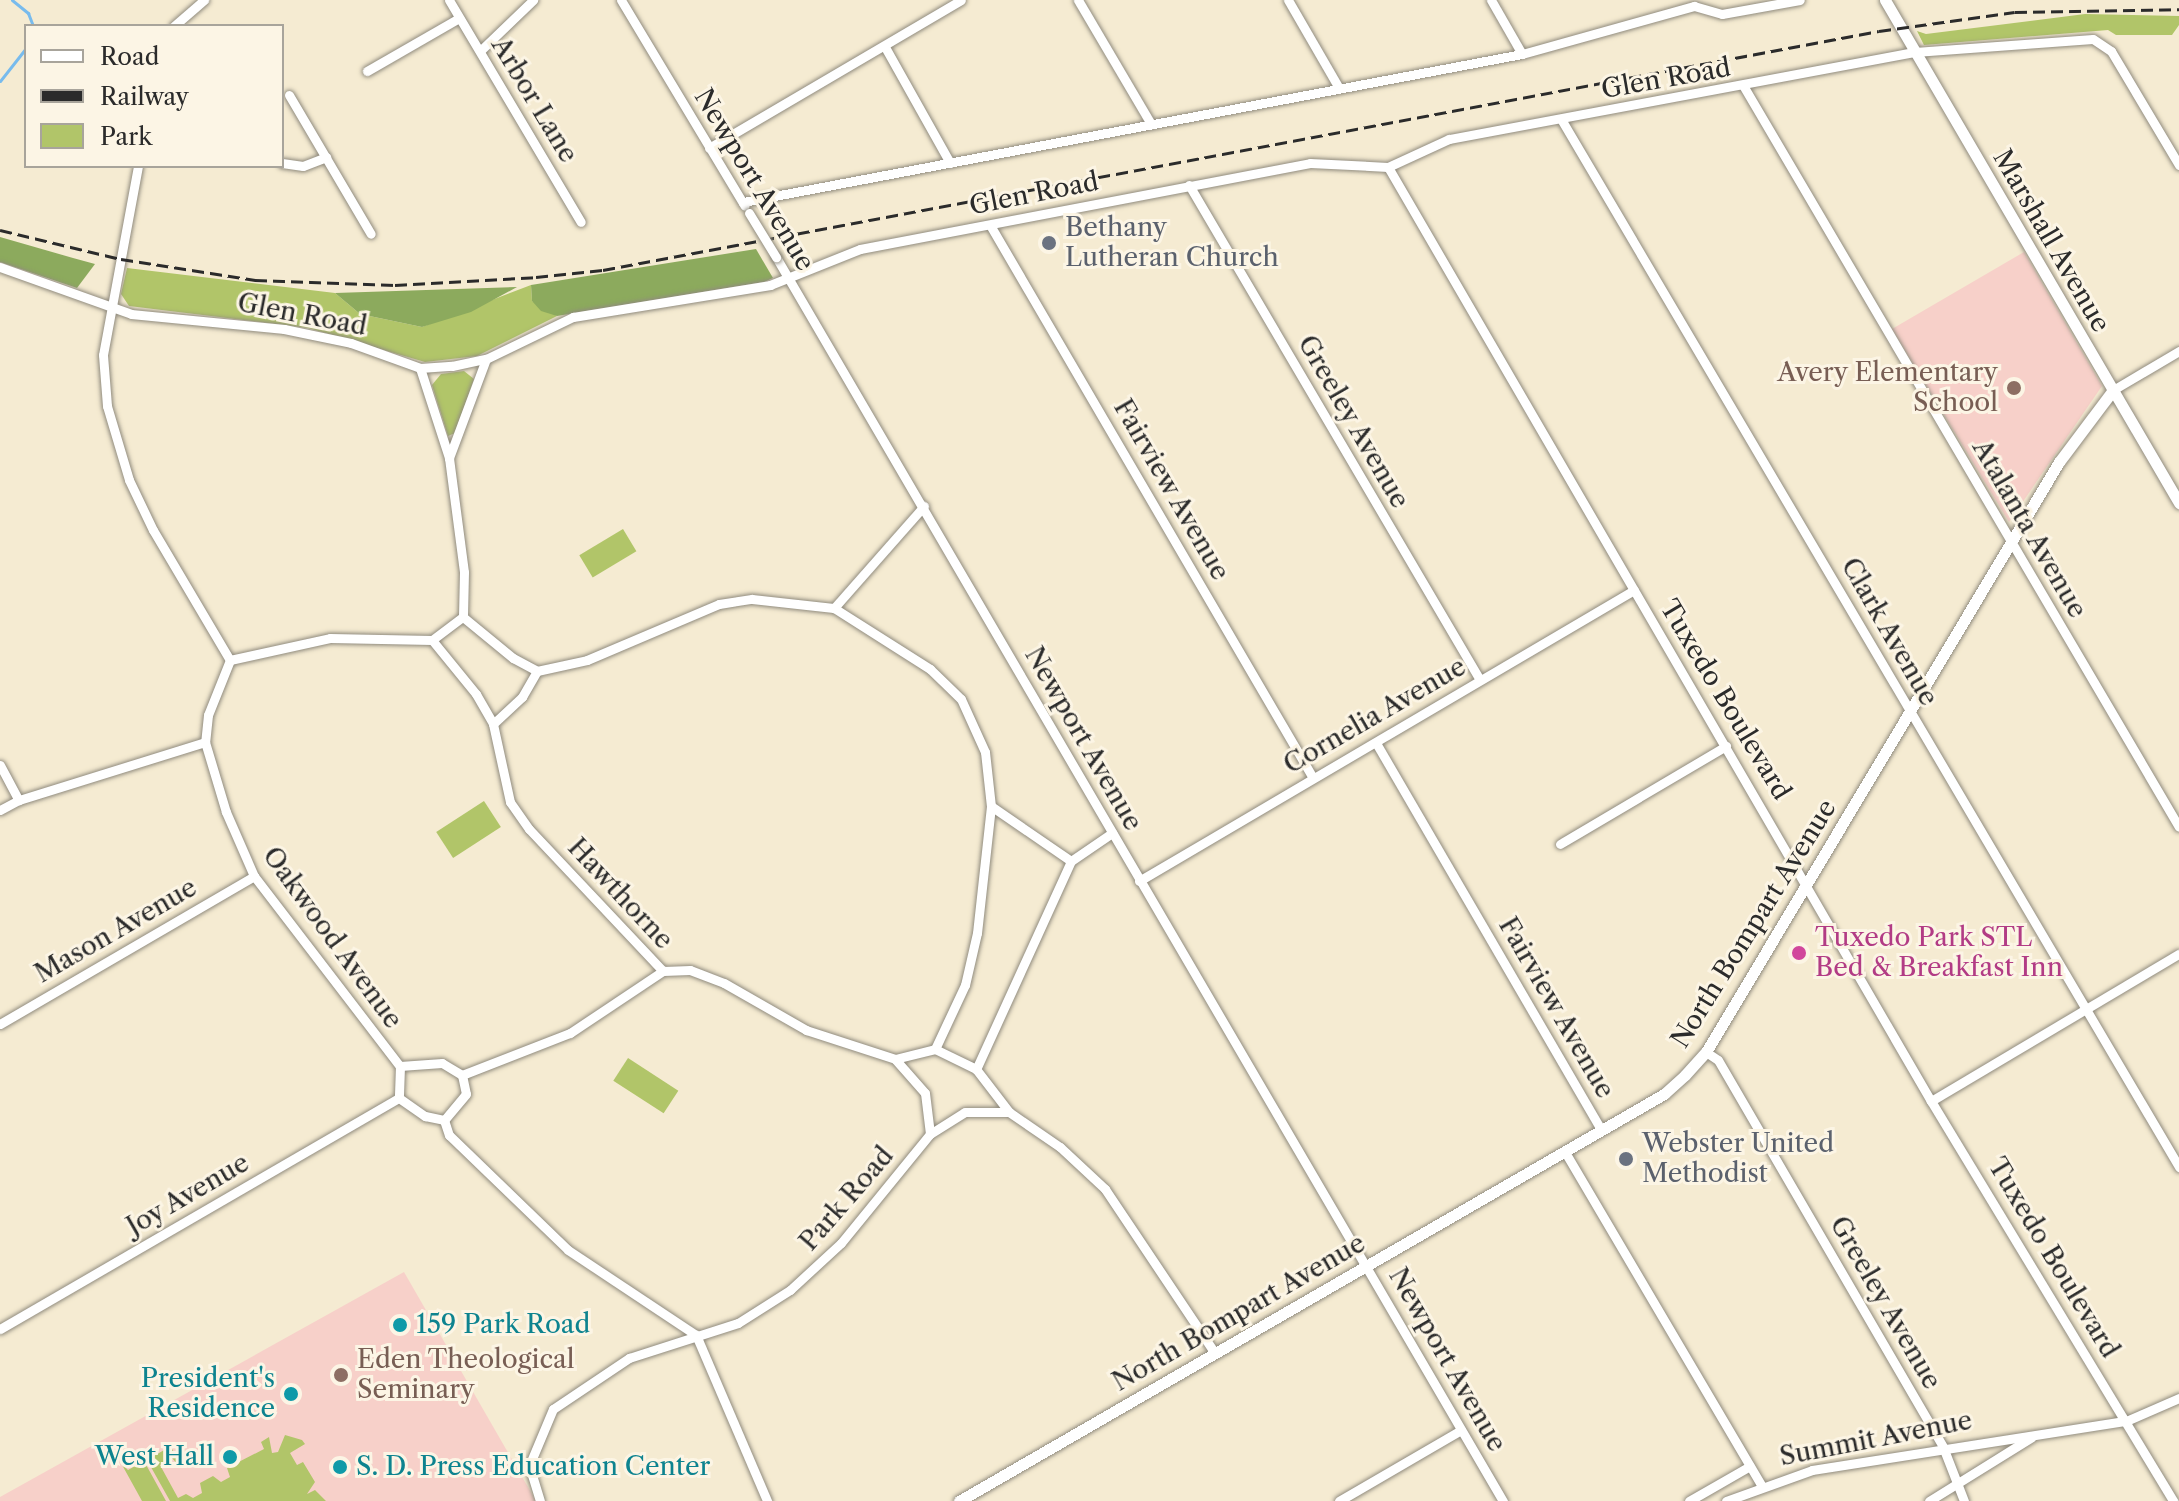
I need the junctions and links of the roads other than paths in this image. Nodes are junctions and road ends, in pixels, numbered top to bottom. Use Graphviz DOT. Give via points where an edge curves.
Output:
graph roads {
  1 [pos="204,0"];
  2 [pos="449,0"];
  3 [pos="533,0"];
  4 [pos="621,0"];
  5 [pos="961,0"];
  6 [pos="1078,0"];
  7 [pos="1288,0"];
  8 [pos="1491,0"];
  9 [pos="1800,0"];
  10 [pos="1885,0"];
  11 [pos="1692,3"];
  12 [pos="459,18"];
  13 [pos="176,24"];
  14 [pos="885,47"];
  15 [pos="480,51"];
  16 [pos="1915,52"];
  17 [pos="1522,54"];
  18 [pos="367,71"];
  19 [pos="1744,87"];
  20 [pos="1339,88"];
  21 [pos="289,95"];
  22 [pos="1561,119"];
  23 [pos="1151,124"];
  24 [pos="709,148"];
  25 [pos="326,157"];
  26 [pos="284,163"];
  27 [pos="950,163"];
  28 [pos="2179,165"];
  29 [pos="1388,167"];
  30 [pos="138,168"];
  31 [pos="1189,185"];
  32 [pos="743,202"];
  33 [pos="581,222"];
  34 [pos="990,225"];
  35 [pos="371,234"];
  36 [pos="0,267"];
  37 [pos="789,278"];
  38 [pos="112,309"];
  39 [pos="2179,351"];
  40 [pos="486,359"];
  41 [pos="420,368"];
  42 [pos="2113,390"];
  43 [pos="449,458"];
  44 [pos="2179,503"];
  45 [pos="924,506"];
  46 [pos="2012,542"];
  47 [pos="1634,590"];
  48 [pos="834,608"];
  49 [pos="463,617"];
  50 [pos="432,640"];
  51 [pos="230,660"];
  52 [pos="537,671"];
  53 [pos="1480,680"];
  54 [pos="1910,712"];
  55 [pos="493,724"];
  56 [pos="205,742"];
  57 [pos="1376,743"];
  58 [pos="1726,746"];
  59 [pos="0,765"];
  60 [pos="1313,778"];
  61 [pos="19,800"];
  62 [pos="991,806"];
  63 [pos="0,810"];
  64 [pos="2179,827"];
  65 [pos="1112,833"];
  66 [pos="1560,844"];
  67 [pos="1071,861"];
  68 [pos="254,876"];
  69 [pos="1139,881"];
  70 [pos="1807,881"];
  71 [pos="2179,954"];
  72 [pos="663,971"];
  73 [pos="2086,1008"];
  74 [pos="0,1024"];
  75 [pos="935,1049"];
  76 [pos="1706,1052"];
  77 [pos="895,1059"];
  78 [pos="400,1066"];
  79 [pos="976,1069"];
  80 [pos="462,1075"];
  81 [pos="399,1098"];
  82 [pos="1931,1101"];
  83 [pos="1009,1112"];
  84 [pos="444,1120"];
  85 [pos="1601,1130"];
  86 [pos="930,1134"];
  87 [pos="1565,1152"];
  88 [pos="2179,1167"];
  89 [pos="1366,1265"];
  90 [pos="0,1329"];
  91 [pos="696,1335"];
  92 [pos="1214,1352"];
  93 [pos="2179,1398"];
  94 [pos="2126,1421"];
  95 [pos="1461,1430"];
  96 [pos="2037,1434"];
  97 [pos="1943,1447"];
  98 [pos="1750,1466"];
  99 [pos="1761,1485"];
  100 [pos="1955,1486"];
  101 [pos="540,1501"];
  102 [pos="767,1501"];
  103 [pos="959,1501"];
  104 [pos="1339,1501"];
  105 [pos="1503,1501"];
  106 [pos="1689,1501"];
  107 [pos="1726,1501"];
  108 [pos="1929,1501"];
  109 [pos="1964,1501"];
  110 [pos="2173,1501"];
  1 -- 13 [label="street"];
  2 -- 12 [label="street, Arbor Lane"];
  3 -- 15 [label="street"];
  4 -- 24 [label="street, Newport Avenue"];
  5 -- 14 [label="street"];
  6 -- 23 [label="street"];
  7 -- 20 [label="street"];
  8 -- 17 [label="street"];
  9 -- 11 [label="street, Glen Road" via="1722,14"];
  10 -- 16 [label="street, Marshall Avenue"];
  11 -- 17 [label="street, Glen Road"];
  12 -- 15 [label="street, Arbor Lane"];
  12 -- 18 [label="street"];
  14 -- 24 [label="street"];
  14 -- 27 [label="street"];
  15 -- 33 [label="street, Arbor Lane"];
  16 -- 19 [label="street, Glen Road"];
  16 -- 28 [label="street, Glen Road" via="2093,39 2111,51"];
  16 -- 42 [label="street, Marshall Avenue"];
  17 -- 20 [label="street, Glen Road"];
  19 -- 22 [label="street, Glen Road"];
  19 -- 46 [label="street, Atalanta Avenue"];
  20 -- 23 [label="street, Glen Road"];
  21 -- 25 [label="street"];
  22 -- 29 [label="street, Glen Road" via="1449,139"];
  22 -- 54 [label="street, Clark Avenue"];
  23 -- 27 [label="street, Glen Road"];
  24 -- 32 [label="street, Newport Avenue"];
  25 -- 26 [label="street" via="303,166"];
  25 -- 35 [label="street"];
  27 -- 32 [label="street, Glen Road"];
  29 -- 31 [label="street, Glen Road" via="1310,163"];
  29 -- 47 [label="street, Tuxedo Boulevard"];
  30 -- 38 [label="street"];
  31 -- 34 [label="street, Glen Road"];
  31 -- 53 [label="street, Greeley Avenue"];
  32 -- 37 [label="street, Newport Avenue, bridge"];
  34 -- 37 [label="street, Glen Road" via="860,249 821,260"];
  34 -- 60 [label="street, Fairview Avenue"];
  36 -- 38 [label="street, Glen Road"];
  37 -- 40 [label="street, Glen Road" via="573,317"];
  37 -- 45 [label="street, Newport Avenue"];
  38 -- 41 [label="street, Glen Road" via="284,329 351,343"];
  38 -- 51 [label="street" via="103,355 107,406 129,480"];
  39 -- 42 [label="street, North Bompart Avenue"];
  40 -- 41 [label="street, Glen Road"];
  40 -- 43 [label="street"];
  41 -- 43 [label="street"];
  42 -- 44 [label="street, Marshall Avenue"];
  42 -- 46 [label="street, North Bompart Avenue" via="2059,462"];
  43 -- 49 [label="street" via="464,572"];
  45 -- 48 [label="street"];
  45 -- 65 [label="street, Newport Avenue"];
  46 -- 54 [label="street, North Bompart Avenue"];
  46 -- 64 [label="street, Atalanta Avenue"];
  47 -- 53 [label="street, Cornelia Avenue"];
  47 -- 58 [label="street, Tuxedo Boulevard"];
  48 -- 52 [label="street" via="752,599 719,604 587,660"];
  48 -- 62 [label="street" via="930,669 961,699 985,752"];
  49 -- 50 [label="street"];
  49 -- 52 [label="street"];
  50 -- 51 [label="street" via="330,638"];
  50 -- 55 [label="street, Hawthorne"];
  51 -- 56 [label="street" via="208,715"];
  52 -- 55 [label="street" via="522,697"];
  53 -- 57 [label="street, Cornelia Avenue"];
  54 -- 70 [label="street, North Bompart Avenue"];
  54 -- 73 [label="street, Clark Avenue"];
  55 -- 72 [label="street, Hawthorne" via="510,802 529,829"];
  56 -- 61 [label="street"];
  56 -- 68 [label="street, Oakwood Avenue" via="226,812"];
  57 -- 60 [label="street, Cornelia Avenue"];
  57 -- 85 [label="street, Fairview Avenue"];
  58 -- 66 [label="street"];
  58 -- 70 [label="street, Tuxedo Boulevard"];
  59 -- 61 [label="street"];
  60 -- 69 [label="street, Cornelia Avenue"];
  61 -- 63 [label="street"];
  62 -- 67 [label="street"];
  62 -- 75 [label="street" via="977,933 965,985"];
  65 -- 67 [label="street"];
  65 -- 69 [label="street, Newport Avenue"];
  67 -- 79 [label="street"];
  68 -- 74 [label="street, Mason Avenue"];
  68 -- 78 [label="street, Oakwood Avenue"];
  69 -- 89 [label="street, Newport Avenue"];
  70 -- 76 [label="street, North Bompart Avenue"];
  70 -- 82 [label="street, Tuxedo Boulevard"];
  71 -- 73 [label="street"];
  72 -- 77 [label="street, Hawthorne" via="701,975 806,1030"];
  72 -- 80 [label="street" via="570,1033"];
  73 -- 82 [label="street"];
  73 -- 88 [label="street, Clark Avenue"];
  75 -- 77 [label="street"];
  75 -- 79 [label="street"];
  76 -- 85 [label="street, North Bompart Avenue" via="1664,1094"];
  76 -- 97 [label="street, Greeley Avenue" via="1718,1060"];
  77 -- 86 [label="street" via="925,1093"];
  78 -- 80 [label="street" via="442,1063"];
  78 -- 81 [label="street"];
  79 -- 83 [label="street"];
  80 -- 84 [label="street" via="466,1094"];
  81 -- 84 [label="street" via="425,1116"];
  81 -- 90 [label="street, Joy Avenue"];
  82 -- 94 [label="street, Tuxedo Boulevard"];
  83 -- 86 [label="street, Park Road" via="965,1112"];
  83 -- 92 [label="street" via="1060,1147 1105,1189"];
  84 -- 91 [label="street" via="449,1135 568,1250"];
  85 -- 87 [label="street, North Bompart Avenue"];
  86 -- 91 [label="street, Park Road" via="813,1272 738,1323"];
  87 -- 89 [label="street, North Bompart Avenue"];
  87 -- 98 [label="street"];
  89 -- 92 [label="street, North Bompart Avenue"];
  89 -- 95 [label="street, Newport Avenue"];
  91 -- 101 [label="street, Park Road" via="629,1358 553,1409 529,1466"];
  91 -- 102 [label="street"];
  92 -- 103 [label="street, North Bompart Avenue"];
  93 -- 94 [label="street, Summit Avenue"];
  94 -- 96 [label="street, Summit Avenue"];
  94 -- 110 [label="street, Tuxedo Boulevard"];
  95 -- 104 [label="street"];
  95 -- 105 [label="street, Newport Avenue"];
  96 -- 97 [label="street, Summit Avenue"];
  96 -- 100 [label="street, Summit Avenue"];
  97 -- 99 [label="street, Summit Avenue" via="1812,1470"];
  97 -- 100 [label="street, Greeley Avenue"];
  98 -- 99 [label="street"];
  98 -- 106 [label="street"];
  99 -- 107 [label="street, Summit Avenue"];
  100 -- 108 [label="street, Summit Avenue"];
  100 -- 109 [label="street, Greeley Avenue"];
}
